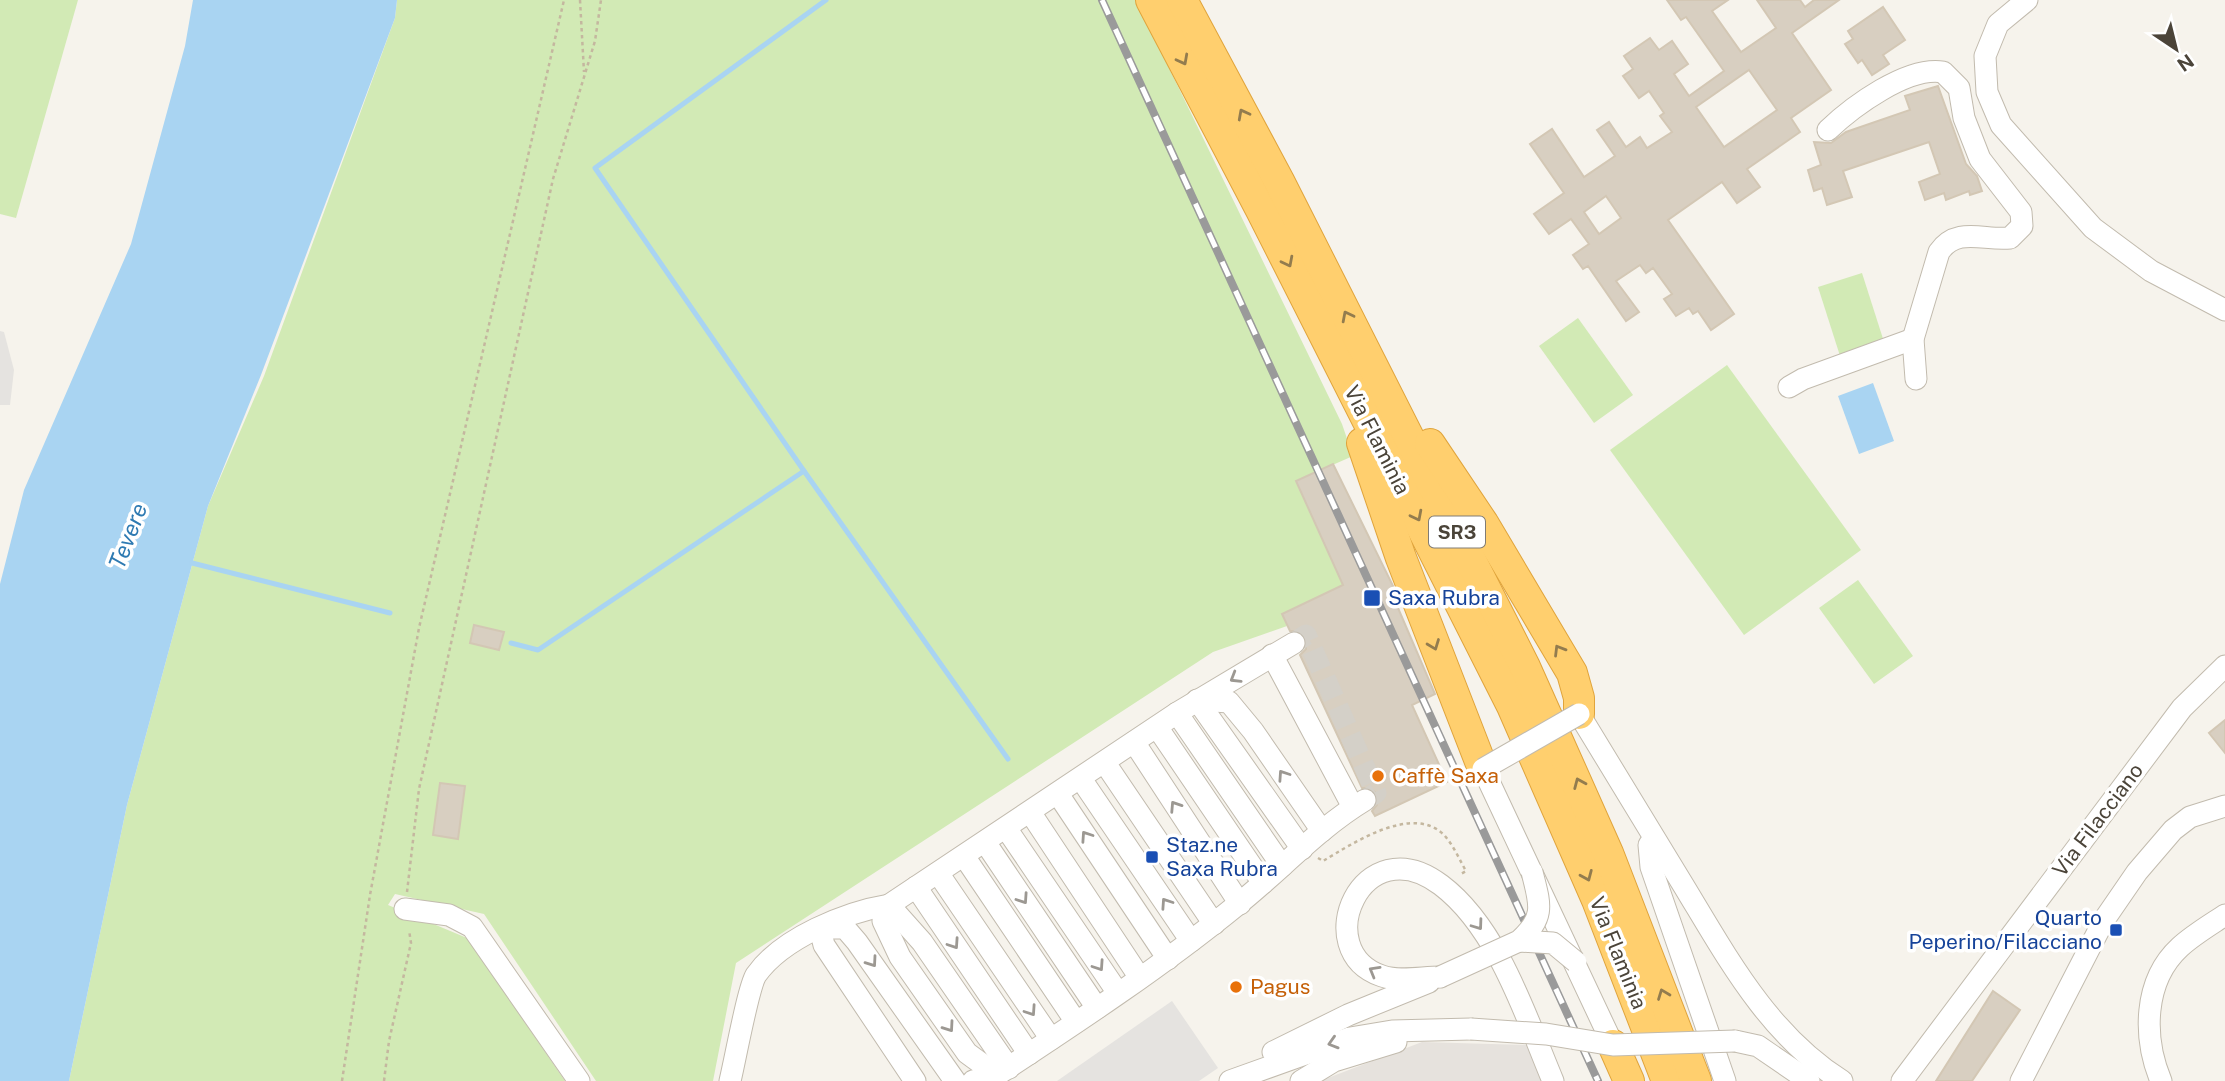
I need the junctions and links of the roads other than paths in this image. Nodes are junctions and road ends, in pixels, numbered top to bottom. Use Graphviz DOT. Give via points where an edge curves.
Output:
graph roads {
  1 [pos="1151,0"];
  2 [pos="1182,0"];
  3 [pos="2027,0"];
  4 [pos="2001,125"];
  5 [pos="1828,130"];
  6 [pos="1972,136"];
  7 [pos="2225,310"];
  8 [pos="1913,339"];
  9 [pos="1329,346"];
  10 [pos="1367,354"];
  11 [pos="1916,379"];
  12 [pos="1789,387"];
  13 [pos="1294,643"];
  14 [pos="1272,655"];
  15 [pos="2225,666"];
  16 [pos="1197,700"];
  17 [pos="1177,712"];
  18 [pos="1579,714"];
  19 [pos="1157,727"];
  20 [pos="1134,742"];
  21 [pos="1105,762"];
  22 [pos="1483,769"];
  23 [pos="1081,779"];
  24 [pos="1058,794"];
  25 [pos="2225,806"];
  26 [pos="1030,812"];
  27 [pos="1006,828"];
  28 [pos="1322,831"];
  29 [pos="1654,838"];
  30 [pos="985,842"];
  31 [pos="1302,849"];
  32 [pos="964,856"];
  33 [pos="1282,866"];
  34 [pos="1532,872"];
  35 [pos="938,873"];
  36 [pos="1263,883"];
  37 [pos="916,887"];
  38 [pos="1240,904"];
  39 [pos="889,905"];
  40 [pos="405,909"];
  41 [pos="2225,915"];
  42 [pos="1214,924"];
  43 [pos="820,929"];
  44 [pos="1191,941"];
  45 [pos="1519,941"];
  46 [pos="1168,959"];
  47 [pos="1576,962"];
  48 [pos="1440,977"];
  49 [pos="1140,978"];
  50 [pos="1118,993"];
  51 [pos="1097,1008"];
  52 [pos="1076,1022"];
  53 [pos="1449,1031"];
  54 [pos="1051,1039"];
  55 [pos="1613,1045"];
  56 [pos="1029,1054"];
  57 [pos="1003,1071"];
  58 [pos="579,1081"];
  59 [pos="730,1081"];
  60 [pos="915,1081"];
  61 [pos="955,1081"];
  62 [pos="973,1081"];
  63 [pos="1227,1081"];
  64 [pos="1301,1081"];
  65 [pos="1553,1081"];
  66 [pos="1629,1081"];
  67 [pos="1667,1081"];
  68 [pos="1696,1081"];
  69 [pos="1726,1081"];
  70 [pos="1809,1081"];
  71 [pos="1842,1081"];
  72 [pos="1902,1081"];
  73 [pos="2021,1081"];
  74 [pos="2161,1081"];
  1 -- 9 [label="highway, Via Flaminia / SR3, one-way"];
  10 -- 2 [label="highway, Via Flaminia / SR3, one-way"];
  3 -- 4 [label="street" via="1998,24 1985,56 1987,92"];
  4 -- 6 [label="street"];
  4 -- 7 [label="street" via="2093,228 2151,271"];
  5 -- 6 [label="street" via="1866,99 1914,76 1938,71 1949,75 1959,88"];
  6 -- 8 [label="street" via="1980,159 2021,212 2022,226 2010,237 1965,236 1944,245"];
  8 -- 11 [label="street"];
  8 -- 12 [label="street"];
  9 -- 22 [label="highway, one-way" via="1401,558"];
  9 -- 67 [label="highway, Via Flaminia / SR3, one-way" via="1512,706 1597,900"];
  18 -- 10 [label="highway, one-way" via="1576,685 1554,642 1483,523"];
  68 -- 10 [label="highway, Via Flaminia / SR3, one-way" via="1578,780"];
  13 -- 14 [label="street"];
  14 -- 16 [label="street, one-way"];
  14 -- 28 [label="street" via="1359,804"];
  15 -- 72 [label="street, Via Filacciano" via="2182,708"];
  16 -- 17 [label="street"];
  28 -- 16 [label="street, one-way" via="1229,702"];
  16 -- 31 [label="street"];
  17 -- 19 [label="street"];
  17 -- 33 [label="street"];
  18 -- 22 [label="street, bridge"];
  18 -- 29 [label="street"];
  19 -- 20 [label="street"];
  19 -- 36 [label="street"];
  20 -- 21 [label="street"];
  38 -- 20 [label="street, one-way"];
  21 -- 23 [label="street"];
  21 -- 42 [label="street"];
  22 -- 34 [label="street"];
  23 -- 24 [label="street"];
  44 -- 23 [label="street, one-way"];
  24 -- 26 [label="street"];
  46 -- 24 [label="street, one-way"];
  25 -- 73 [label="street" via="2190,817 2137,872 2104,920"];
  26 -- 27 [label="street"];
  26 -- 49 [label="street"];
  27 -- 30 [label="street"];
  27 -- 50 [label="street, one-way"];
  28 -- 31 [label="street"];
  29 -- 69 [label="street" via="1649,845 1651,867"];
  29 -- 71 [label="street" via="1768,1016"];
  30 -- 32 [label="street"];
  30 -- 51 [label="street, one-way"];
  31 -- 33 [label="street"];
  32 -- 35 [label="street"];
  32 -- 52 [label="street"];
  33 -- 36 [label="street"];
  34 -- 45 [label="street, bridge" via="1539,916"];
  34 -- 47 [label="street, bridge"];
  35 -- 37 [label="street"];
  35 -- 54 [label="street, one-way"];
  36 -- 38 [label="street"];
  37 -- 39 [label="street"];
  37 -- 56 [label="street, one-way"];
  38 -- 42 [label="street"];
  39 -- 43 [label="street" via="848,913"];
  39 -- 57 [label="street, one-way" via="883,921 900,957 967,1054"];
  40 -- 58 [label="street" via="449,915 472,927"];
  41 -- 74 [label="street" via="2176,951 2155,987 2148,1036"];
  42 -- 44 [label="street"];
  43 -- 59 [label="street" via="771,960 755,977"];
  43 -- 60 [label="street" via="824,945"];
  43 -- 61 [label="street, one-way" via="845,928 858,942"];
  44 -- 46 [label="street"];
  45 -- 47 [label="street, bridge" via="1553,943"];
  45 -- 48 [label="street, bridge"];
  46 -- 49 [label="street"];
  47 -- 55 [label="street"];
  48 -- 63 [label="street" via="1278,1049"];
  48 -- 65 [label="street, one-way" via="1385,977 1356,956 1348,931 1351,903 1375,874 1396,869 1421,874 1440,884 1472,916 1523,1009"];
  49 -- 50 [label="street"];
  50 -- 51 [label="street"];
  51 -- 52 [label="street"];
  52 -- 54 [label="street"];
  53 -- 55 [label="street, bridge" via="1546,1034"];
  53 -- 63 [label="street, one-way" via="1392,1031 1350,1038"];
  53 -- 64 [label="street" via="1365,1050 1334,1061"];
  54 -- 56 [label="street"];
  55 -- 66 [label="highway"];
  55 -- 70 [label="street, bridge" via="1735,1041 1758,1046"];
  56 -- 57 [label="street"];
  57 -- 62 [label="street"];
}
